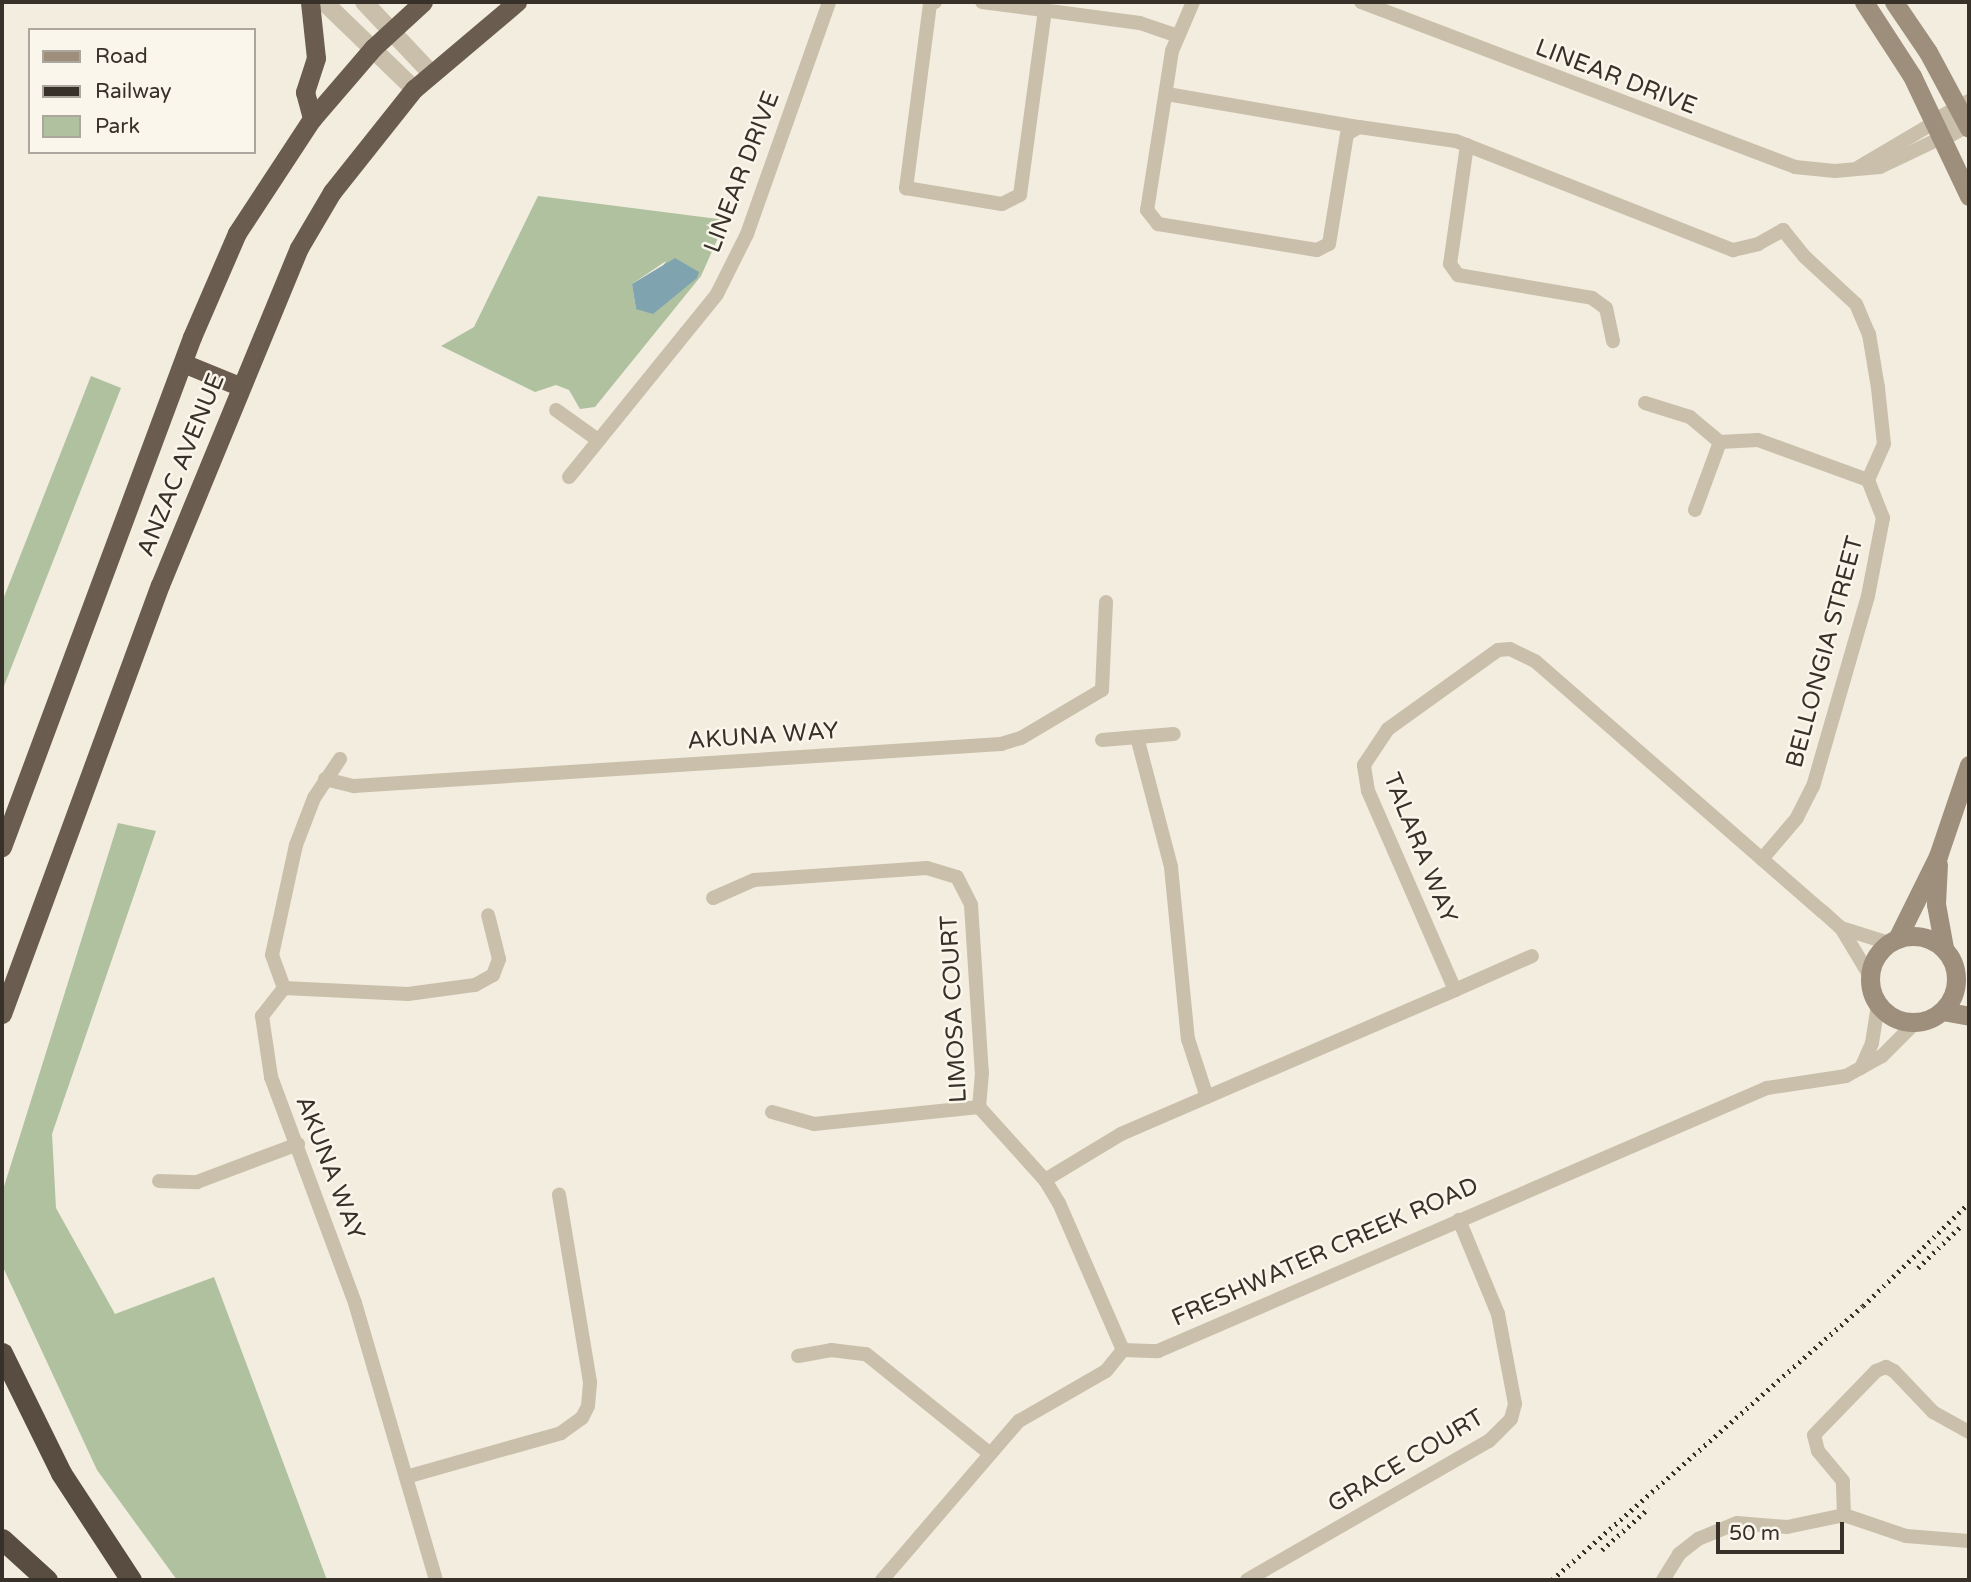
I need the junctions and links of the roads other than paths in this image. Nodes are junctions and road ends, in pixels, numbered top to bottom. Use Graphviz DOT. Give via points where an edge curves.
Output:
graph roads {
  1 [pos="310,2"];
  2 [pos="324,2"];
  3 [pos="364,2"];
  4 [pos="423,2"];
  5 [pos="517,2"];
  6 [pos="829,2"];
  7 [pos="935,2"];
  8 [pos="982,2"];
  9 [pos="1193,2"];
  10 [pos="1362,2"];
  11 [pos="1864,2"];
  12 [pos="1894,2"];
  13 [pos="1045,10"];
  14 [pos="391,30"];
  15 [pos="1177,36"];
  16 [pos="373,48"];
  17 [pos="431,73"];
  18 [pos="414,89"];
  19 [pos="1167,94"];
  20 [pos="1967,117"];
  21 [pos="312,118"];
  22 [pos="1359,127"];
  23 [pos="1939,129"];
  24 [pos="1467,145"];
  25 [pos="1969,196"];
  26 [pos="1613,341"];
  27 [pos="183,363"];
  28 [pos="239,386"];
  29 [pos="1645,403"];
  30 [pos="556,410"];
  31 [pos="598,440"];
  32 [pos="1720,442"];
  33 [pos="569,477"];
  34 [pos="1868,480"];
  35 [pos="1695,510"];
  36 [pos="1106,602"];
  37 [pos="1174,734"];
  38 [pos="1137,737"];
  39 [pos="1102,740"];
  40 [pos="340,759"];
  41 [pos="1969,765"];
  42 [pos="325,779"];
  43 [pos="2,847"];
  44 [pos="1938,856"];
  45 [pos="1762,859"];
  46 [pos="713,898"];
  47 [pos="488,915"];
  48 [pos="1841,928"];
  49 [pos="1893,941"];
  50 [pos="1944,948"];
  51 [pos="1532,956"];
  52 [pos="1870,976"];
  53 [pos="1963,977"];
  54 [pos="284,988"];
  55 [pos="1455,990"];
  56 [pos="1878,1004"];
  57 [pos="1942,1011"];
  58 [pos="2,1014"];
  59 [pos="1969,1016"];
  60 [pos="1916,1022"];
  61 [pos="1861,1068"];
  62 [pos="1207,1097"];
  63 [pos="979,1107"];
  64 [pos="772,1112"];
  65 [pos="298,1144"];
  66 [pos="1045,1180"];
  67 [pos="159,1181"];
  68 [pos="559,1195"];
  69 [pos="1459,1220"];
  70 [pos="1123,1350"];
  71 [pos="2,1353"];
  72 [pos="798,1356"];
  73 [pos="1969,1432"];
  74 [pos="989,1453"];
  75 [pos="406,1477"];
  76 [pos="1844,1514"];
  77 [pos="2,1539"];
  78 [pos="1969,1541"];
  79 [pos="47,1580"];
  80 [pos="131,1580"];
  81 [pos="436,1580"];
  82 [pos="882,1580"];
  83 [pos="1247,1580"];
  84 [pos="1663,1580"];
  1 -- 21 [label="highway" via="316,58 305,92"];
  2 -- 16 [label="street"];
  3 -- 14 [label="street"];
  4 -- 14 [label="highway, ANZAC AVENUE"];
  5 -- 17 [label="highway, ANZAC AVENUE"];
  6 -- 31 [label="street, LINEAR DRIVE" via="747,234 717,294"];
  7 -- 13 [label="street" via="930,4 906,188 1002,204 1020,195"];
  8 -- 13 [label="street"];
  9 -- 15 [label="street"];
  10 -- 23 [label="street, LINEAR DRIVE" via="1782,164 1822,171 1859,167"];
  11 -- 23 [label="main road" via="1893,43"];
  12 -- 20 [label="main road"];
  13 -- 15 [label="street" via="1140,23"];
  14 -- 16 [label="highway, ANZAC AVENUE"];
  14 -- 17 [label="street"];
  15 -- 19 [label="street"];
  16 -- 18 [label="street"];
  16 -- 21 [label="highway, ANZAC AVENUE"];
  17 -- 18 [label="highway, ANZAC AVENUE"];
  18 -- 28 [label="highway, ANZAC AVENUE" via="331,192 284,278"];
  19 -- 22 [label="street"];
  19 -- 22 [label="street" via="1147,210 1158,224 1317,250 1329,244 1347,134"];
  20 -- 23 [label="street"];
  21 -- 27 [label="highway, ANZAC AVENUE" via="237,233"];
  22 -- 24 [label="street"];
  23 -- 25 [label="main road"];
  24 -- 26 [label="street" via="1450,264 1458,275 1592,298 1606,308"];
  24 -- 34 [label="street" via="1733,250 1783,230 1811,262 1844,289 1865,322 1884,444"];
  27 -- 28 [label="highway"];
  27 -- 43 [label="highway, ANZAC AVENUE"];
  28 -- 58 [label="highway, ANZAC AVENUE"];
  29 -- 32 [label="street" via="1690,417"];
  30 -- 31 [label="street"];
  31 -- 33 [label="street, LINEAR DRIVE"];
  32 -- 34 [label="street" via="1759,440"];
  32 -- 35 [label="street"];
  34 -- 45 [label="street, BELLONGIA STREET" via="1883,517 1860,628 1813,786 1797,818"];
  36 -- 42 [label="street, AKUNA WAY" via="1102,690 1021,738 1001,744 354,786"];
  37 -- 38 [label="street"];
  38 -- 39 [label="street"];
  38 -- 62 [label="street" via="1171,867 1188,1039"];
  40 -- 42 [label="street"];
  41 -- 44 [label="main road"];
  42 -- 54 [label="street" via="296,845 272,954"];
  44 -- 49 [label="main road"];
  44 -- 50 [label="main road" via="1936,892"];
  45 -- 48 [label="street, TALARA WAY"];
  45 -- 55 [label="street, TALARA WAY" via="1535,661 1510,649 1498,650 1388,729 1364,765 1368,791"];
  46 -- 63 [label="street, LIMOSA COURT" via="754,880 928,868 957,877 971,905 982,1073"];
  47 -- 54 [label="street" via="499,959 493,975 475,985 408,994"];
  48 -- 49 [label="street, TALARA WAY"];
  48 -- 52 [label="street, TALARA WAY"];
  49 -- 50 [label="main road" via="1922,936"];
  49 -- 52 [label="main road" via="1879,951"];
  50 -- 53 [label="main road"];
  51 -- 55 [label="street"];
  52 -- 56 [label="main road"];
  53 -- 57 [label="main road"];
  54 -- 65 [label="street, AKUNA WAY" via="264,1009 261,1028 271,1077"];
  55 -- 62 [label="street"];
  56 -- 60 [label="main road" via="1901,1021"];
  56 -- 61 [label="street" via="1872,1043"];
  57 -- 59 [label="main road"];
  57 -- 60 [label="main road"];
  60 -- 61 [label="street, FRESHWATER CREEK ROAD" via="1882,1056"];
  61 -- 69 [label="street, FRESHWATER CREEK ROAD" via="1838,1079 1768,1088"];
  62 -- 66 [label="street" via="1121,1134"];
  63 -- 64 [label="street" via="814,1124"];
  63 -- 66 [label="street, LIMOSA COURT"];
  65 -- 67 [label="street" via="197,1182"];
  65 -- 75 [label="street, AKUNA WAY" via="355,1303"];
  66 -- 70 [label="street, LIMOSA COURT"];
  68 -- 75 [label="street" via="590,1382 582,1418 561,1433"];
  69 -- 70 [label="street, FRESHWATER CREEK ROAD" via="1158,1351"];
  69 -- 83 [label="street, GRACE COURT" via="1498,1314 1515,1404 1511,1419 1489,1441"];
  70 -- 74 [label="street" via="1106,1371 1030,1411"];
  71 -- 80 [label="highway" via="56,1464"];
  72 -- 74 [label="street" via="831,1350 866,1354"];
  73 -- 76 [label="street" via="1933,1412 1894,1371 1886,1367 1876,1371 1814,1435 1818,1451 1843,1481"];
  74 -- 82 [label="street"];
  75 -- 81 [label="street, AKUNA WAY"];
  76 -- 78 [label="street" via="1906,1536"];
  76 -- 84 [label="street" via="1787,1527 1754,1522 1719,1527 1679,1555"];
  77 -- 79 [label="highway"];
}
